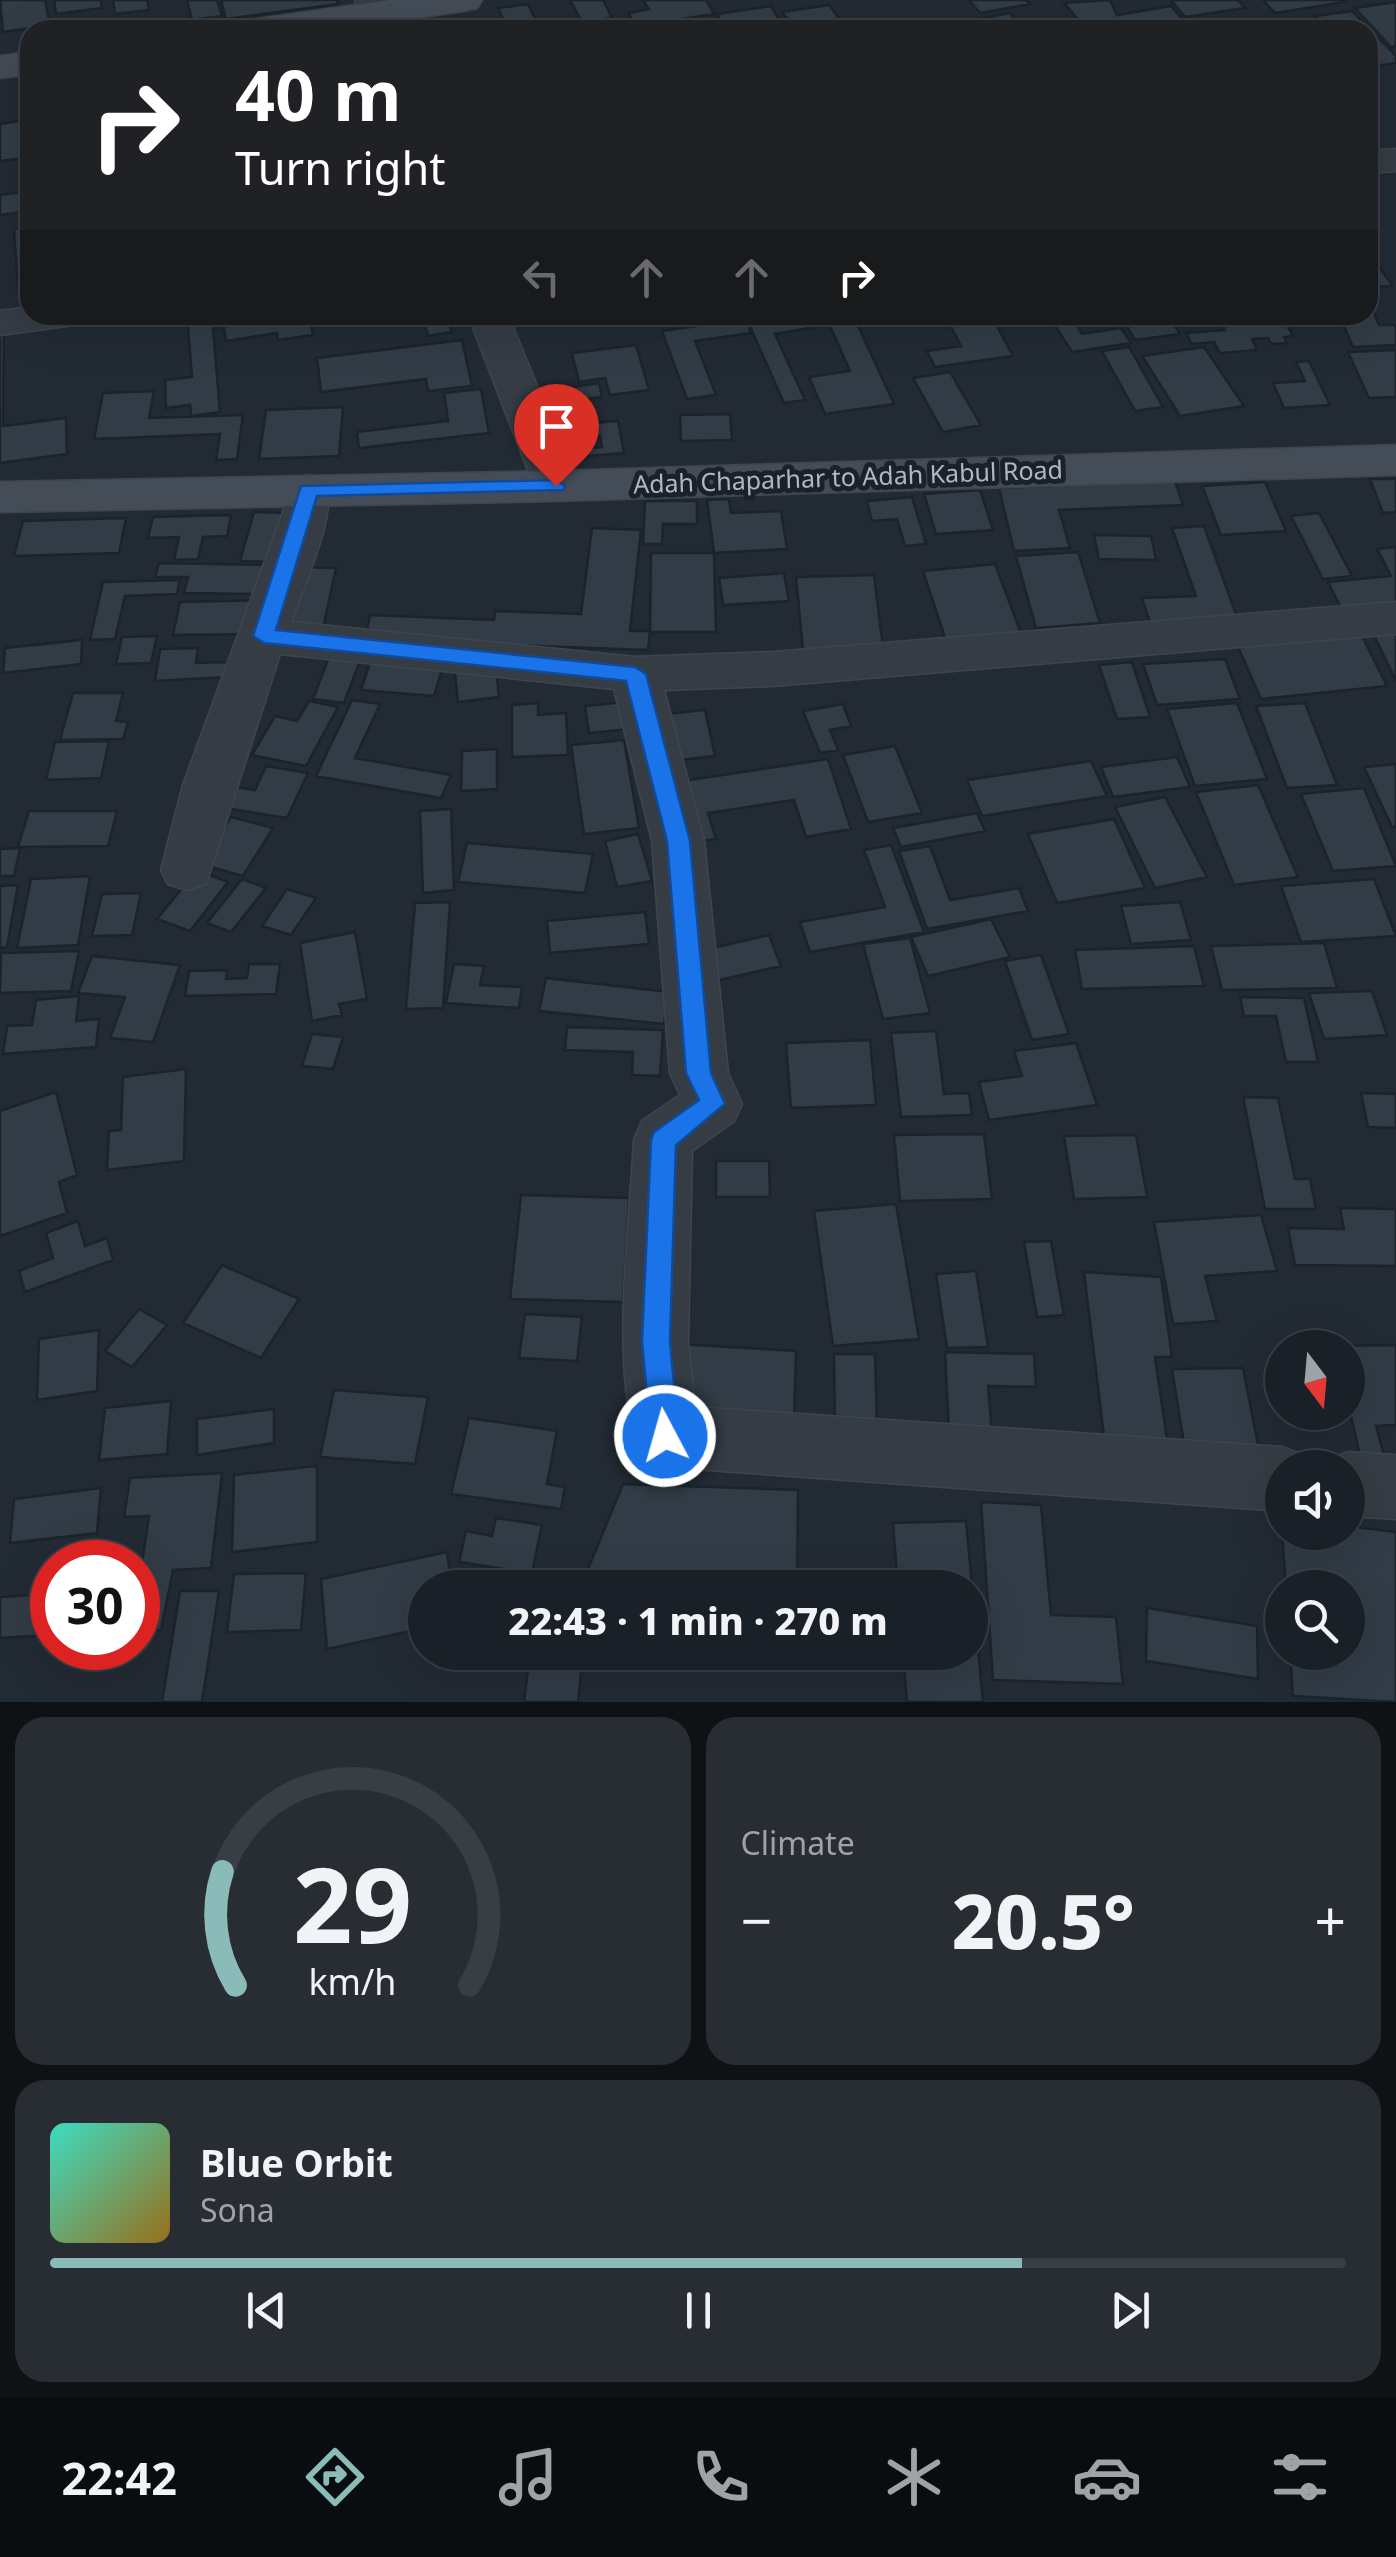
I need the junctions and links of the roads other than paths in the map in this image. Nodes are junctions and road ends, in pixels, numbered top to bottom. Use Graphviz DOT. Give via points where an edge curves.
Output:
graph roads {
  1 [pos="464,0"];
  2 [pos="377,14"];
  3 [pos="332,20"];
  4 [pos="492,325"];
  5 [pos="1396,460"];
  6 [pos="556,486"];
  7 [pos="308,490"];
  8 [pos="0,497"];
  9 [pos="1396,618"];
  10 [pos="264,636"];
  11 [pos="635,674"];
  12 [pos="187,870"];
  13 [pos="1265,1478"];
  14 [pos="1365,1485"];
  15 [pos="1396,1487"];
  1 -- 2 [label="main road"];
  2 -- 3 [label="main road"];
  4 -- 6 [label="street"];
  5 -- 6 [label="main road, Adah Chaparhar to Adah Kabul Road"];
  6 -- 7 [label="main road, Adah Chaparhar to Adah Kabul Road"];
  7 -- 8 [label="main road, Adah Chaparhar to Adah Kabul Road"];
  7 -- 10 [label="street"];
  9 -- 11 [label="street" via="773,669"];
  10 -- 11 [label="street"];
  10 -- 12 [label="street" via="209,785"];
  11 -- 13 [label="street" via="678,841 699,1073 713,1104 664,1140 656,1342 665,1436"];
  14 -- 15 [label="street"];
}
